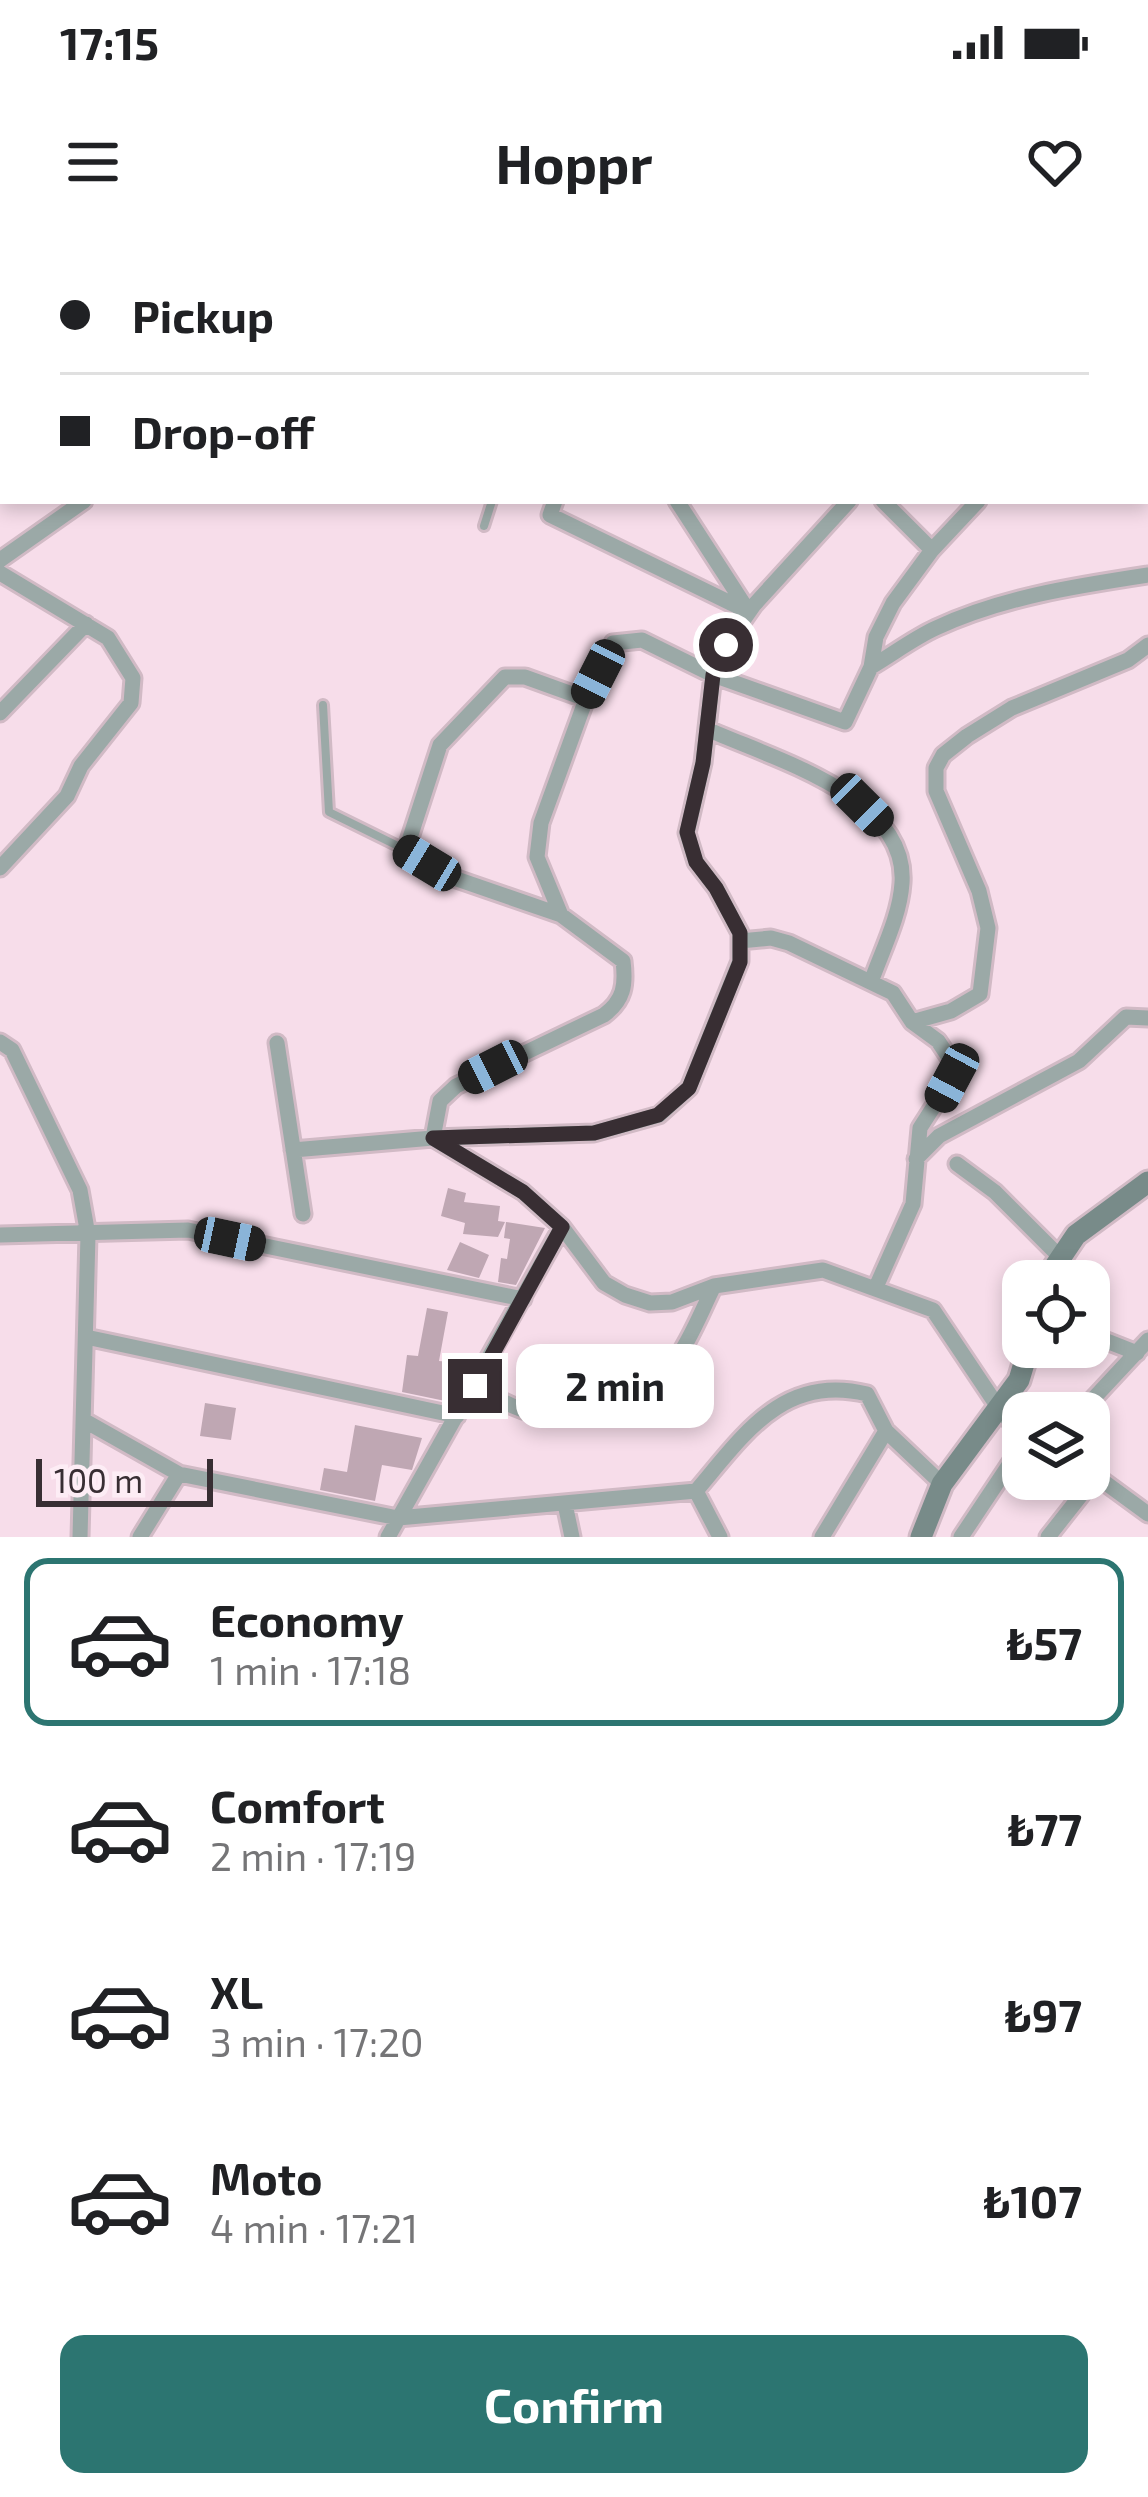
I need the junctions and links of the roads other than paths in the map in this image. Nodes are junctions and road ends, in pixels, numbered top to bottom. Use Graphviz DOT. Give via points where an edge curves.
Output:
graph roads {
  1 [pos="80,504"];
  2 [pos="491,504"];
  3 [pos="554,504"];
  4 [pos="679,504"];
  5 [pos="846,504"];
  6 [pos="886,504"];
  7 [pos="975,504"];
  8 [pos="484,526"];
  9 [pos="932,550"];
  10 [pos="0,560"];
  11 [pos="0,573"];
  12 [pos="1148,574"];
  13 [pos="748,612"];
  14 [pos="86,624"];
  15 [pos="1148,645"];
  16 [pos="871,668"];
  17 [pos="713,675"];
  18 [pos="586,699"];
  19 [pos="323,704"];
  20 [pos="0,713"];
  21 [pos="707,729"];
  22 [pos="406,850"];
  23 [pos="0,868"];
  24 [pos="562,915"];
  25 [pos="740,941"];
  26 [pos="871,982"];
  27 [pos="1148,1018"];
  28 [pos="912,1022"];
  29 [pos="0,1042"];
  30 [pos="277,1043"];
  31 [pos="433,1138"];
  32 [pos="293,1150"];
  33 [pos="914,1161"];
  34 [pos="957,1164"];
  35 [pos="1148,1182"];
  36 [pos="303,1214"];
  37 [pos="562,1227"];
  38 [pos="0,1235"];
  39 [pos="88,1235"];
  40 [pos="1060,1257"];
  41 [pos="1058,1260"];
  42 [pos="714,1286"];
  43 [pos="876,1287"];
  44 [pos="523,1299"];
  45 [pos="86,1337"];
  46 [pos="1110,1339"];
  47 [pos="1143,1346"];
  48 [pos="1022,1368"];
  49 [pos="475,1386"];
  50 [pos="1100,1392"];
  51 [pos="998,1407"];
  52 [pos="1002,1412"];
  53 [pos="457,1416"];
  54 [pos="85,1420"];
  55 [pos="886,1432"];
  56 [pos="1002,1473"];
  57 [pos="179,1474"];
  58 [pos="942,1484"];
  59 [pos="1110,1487"];
  60 [pos="696,1491"];
  61 [pos="1074,1500"];
  62 [pos="565,1504"];
  63 [pos="1148,1514"];
  64 [pos="398,1518"];
  65 [pos="80,1537"];
  66 [pos="140,1537"];
  67 [pos="388,1537"];
  68 [pos="572,1537"];
  69 [pos="720,1537"];
  70 [pos="822,1537"];
  71 [pos="921,1537"];
  72 [pos="961,1537"];
  73 [pos="1048,1537"];
  1 -- 10 [label="street"];
  2 -- 8 [label="lane"];
  3 -- 13 [label="street" via="550,514"];
  4 -- 13 [label="street"];
  5 -- 13 [label="street"];
  6 -- 9 [label="street"];
  7 -- 9 [label="street"];
  9 -- 16 [label="street" via="893,602"];
  11 -- 14 [label="street"];
  12 -- 16 [label="street" via="976,611"];
  13 -- 17 [label="street"];
  14 -- 20 [label="street"];
  14 -- 23 [label="street" via="126,662 134,678 131,703 67,796"];
  15 -- 28 [label="street" via="1012,708 944,755 935,791 979,891 987,956 980,994"];
  16 -- 17 [label="street" via="845,722"];
  17 -- 18 [label="street" via="628,639 614,643"];
  17 -- 21 [label="street"];
  18 -- 22 [label="street" via="505,677 440,745"];
  18 -- 24 [label="street" via="541,823 537,857"];
  19 -- 22 [label="lane" via="329,812"];
  21 -- 25 [label="street" via="687,832"];
  21 -- 26 [label="street" via="839,787 884,826 902,881"];
  22 -- 24 [label="street" via="448,876"];
  24 -- 31 [label="street" via="623,961 620,1003 456,1086 440,1101"];
  25 -- 26 [label="street" via="771,938"];
  25 -- 31 [label="street" via="728,998 689,1088 658,1115 594,1133"];
  26 -- 28 [label="street" via="893,993"];
  27 -- 33 [label="street" via="1126,1017 1079,1061 939,1136"];
  28 -- 33 [label="street" via="952,1062 952,1078 920,1128"];
  29 -- 39 [label="street" via="12,1050 80,1190"];
  30 -- 32 [label="street"];
  31 -- 32 [label="street"];
  31 -- 37 [label="street" via="523,1192"];
  32 -- 36 [label="street"];
  33 -- 43 [label="street" via="913,1204"];
  34 -- 40 [label="street"];
  35 -- 40 [label="street" via="1076,1235"];
  37 -- 42 [label="street" via="604,1283 625,1295 672,1302"];
  37 -- 44 [label="street"];
  38 -- 39 [label="street"];
  39 -- 44 [label="street" via="188,1231"];
  39 -- 45 [label="street"];
  40 -- 41 [label="street"];
  42 -- 43 [label="street" via="823,1270"];
  42 -- 49 [label="street" via="674,1364 592,1414 542,1418"];
  43 -- 51 [label="street" via="933,1310"];
  44 -- 49 [label="street"];
  45 -- 53 [label="street"];
  45 -- 54 [label="street"];
  46 -- 47 [label="street"];
  47 -- 50 [label="street"];
  48 -- 51 [label="street"];
  49 -- 53 [label="street"];
  51 -- 52 [label="street"];
  51 -- 58 [label="street"];
  53 -- 64 [label="street"];
  54 -- 57 [label="street"];
  54 -- 65 [label="street"];
  55 -- 58 [label="street"];
  55 -- 60 [label="street" via="867,1394 801,1397 769,1409"];
  55 -- 70 [label="street"];
  56 -- 72 [label="street"];
  57 -- 64 [label="street"];
  57 -- 66 [label="street"];
  58 -- 71 [label="street"];
  59 -- 63 [label="street"];
  60 -- 62 [label="street"];
  60 -- 69 [label="street"];
  61 -- 73 [label="street"];
  62 -- 64 [label="street"];
  62 -- 68 [label="street"];
  64 -- 67 [label="street"];
}
